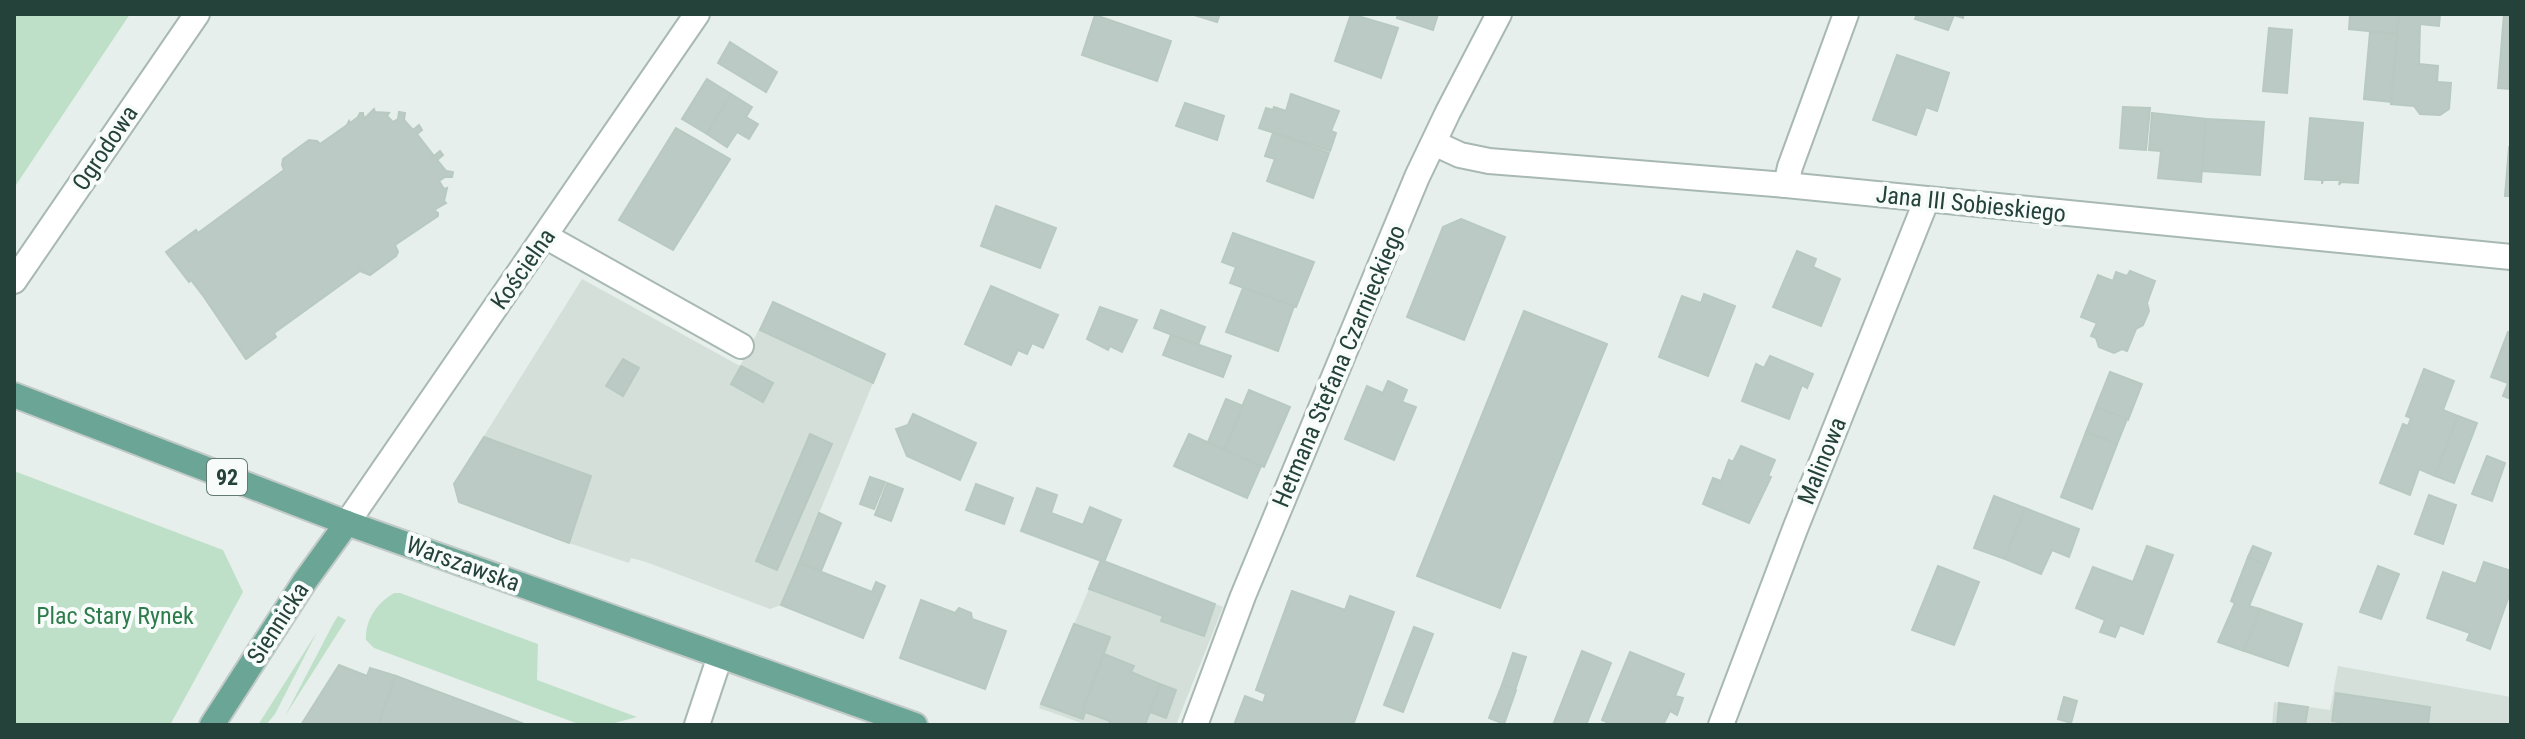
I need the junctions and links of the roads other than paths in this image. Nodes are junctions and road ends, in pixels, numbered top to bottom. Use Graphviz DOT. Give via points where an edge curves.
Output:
graph roads {
  1 [pos="197,14"];
  2 [pos="697,14"];
  3 [pos="1499,14"];
  4 [pos="1846,14"];
  5 [pos="1434,143"];
  6 [pos="1786,185"];
  7 [pos="1927,199"];
  8 [pos="545,236"];
  9 [pos="2511,257"];
  10 [pos="14,281"];
  11 [pos="741,346"];
  12 [pos="14,395"];
  13 [pos="347,523"];
  14 [pos="720,656"];
  15 [pos="212,725"];
  16 [pos="697,725"];
  17 [pos="915,725"];
  18 [pos="1195,725"];
  19 [pos="1721,725"];
  1 -- 10 [label="street, Ogrodowa"];
  2 -- 8 [label="street, Kościelna"];
  3 -- 5 [label="street, Hetmana Stefana Czarnieckiego"];
  4 -- 6 [label="street"];
  5 -- 6 [label="street, Jana III Sobieskiego" via="1489,161"];
  5 -- 18 [label="street, Hetmana Stefana Czarnieckiego" via="1243,596"];
  6 -- 7 [label="street, Jana III Sobieskiego"];
  7 -- 9 [label="street, Jana III Sobieskiego"];
  7 -- 19 [label="street, Malinowa"];
  8 -- 11 [label="street"];
  8 -- 13 [label="street, Kościelna"];
  12 -- 13 [label="main road, Warszawska / 92"];
  13 -- 14 [label="main road, Warszawska / 92"];
  13 -- 15 [label="main road, Siennicka"];
  14 -- 16 [label="street"];
  14 -- 17 [label="main road, Warszawska / 92"];
}
